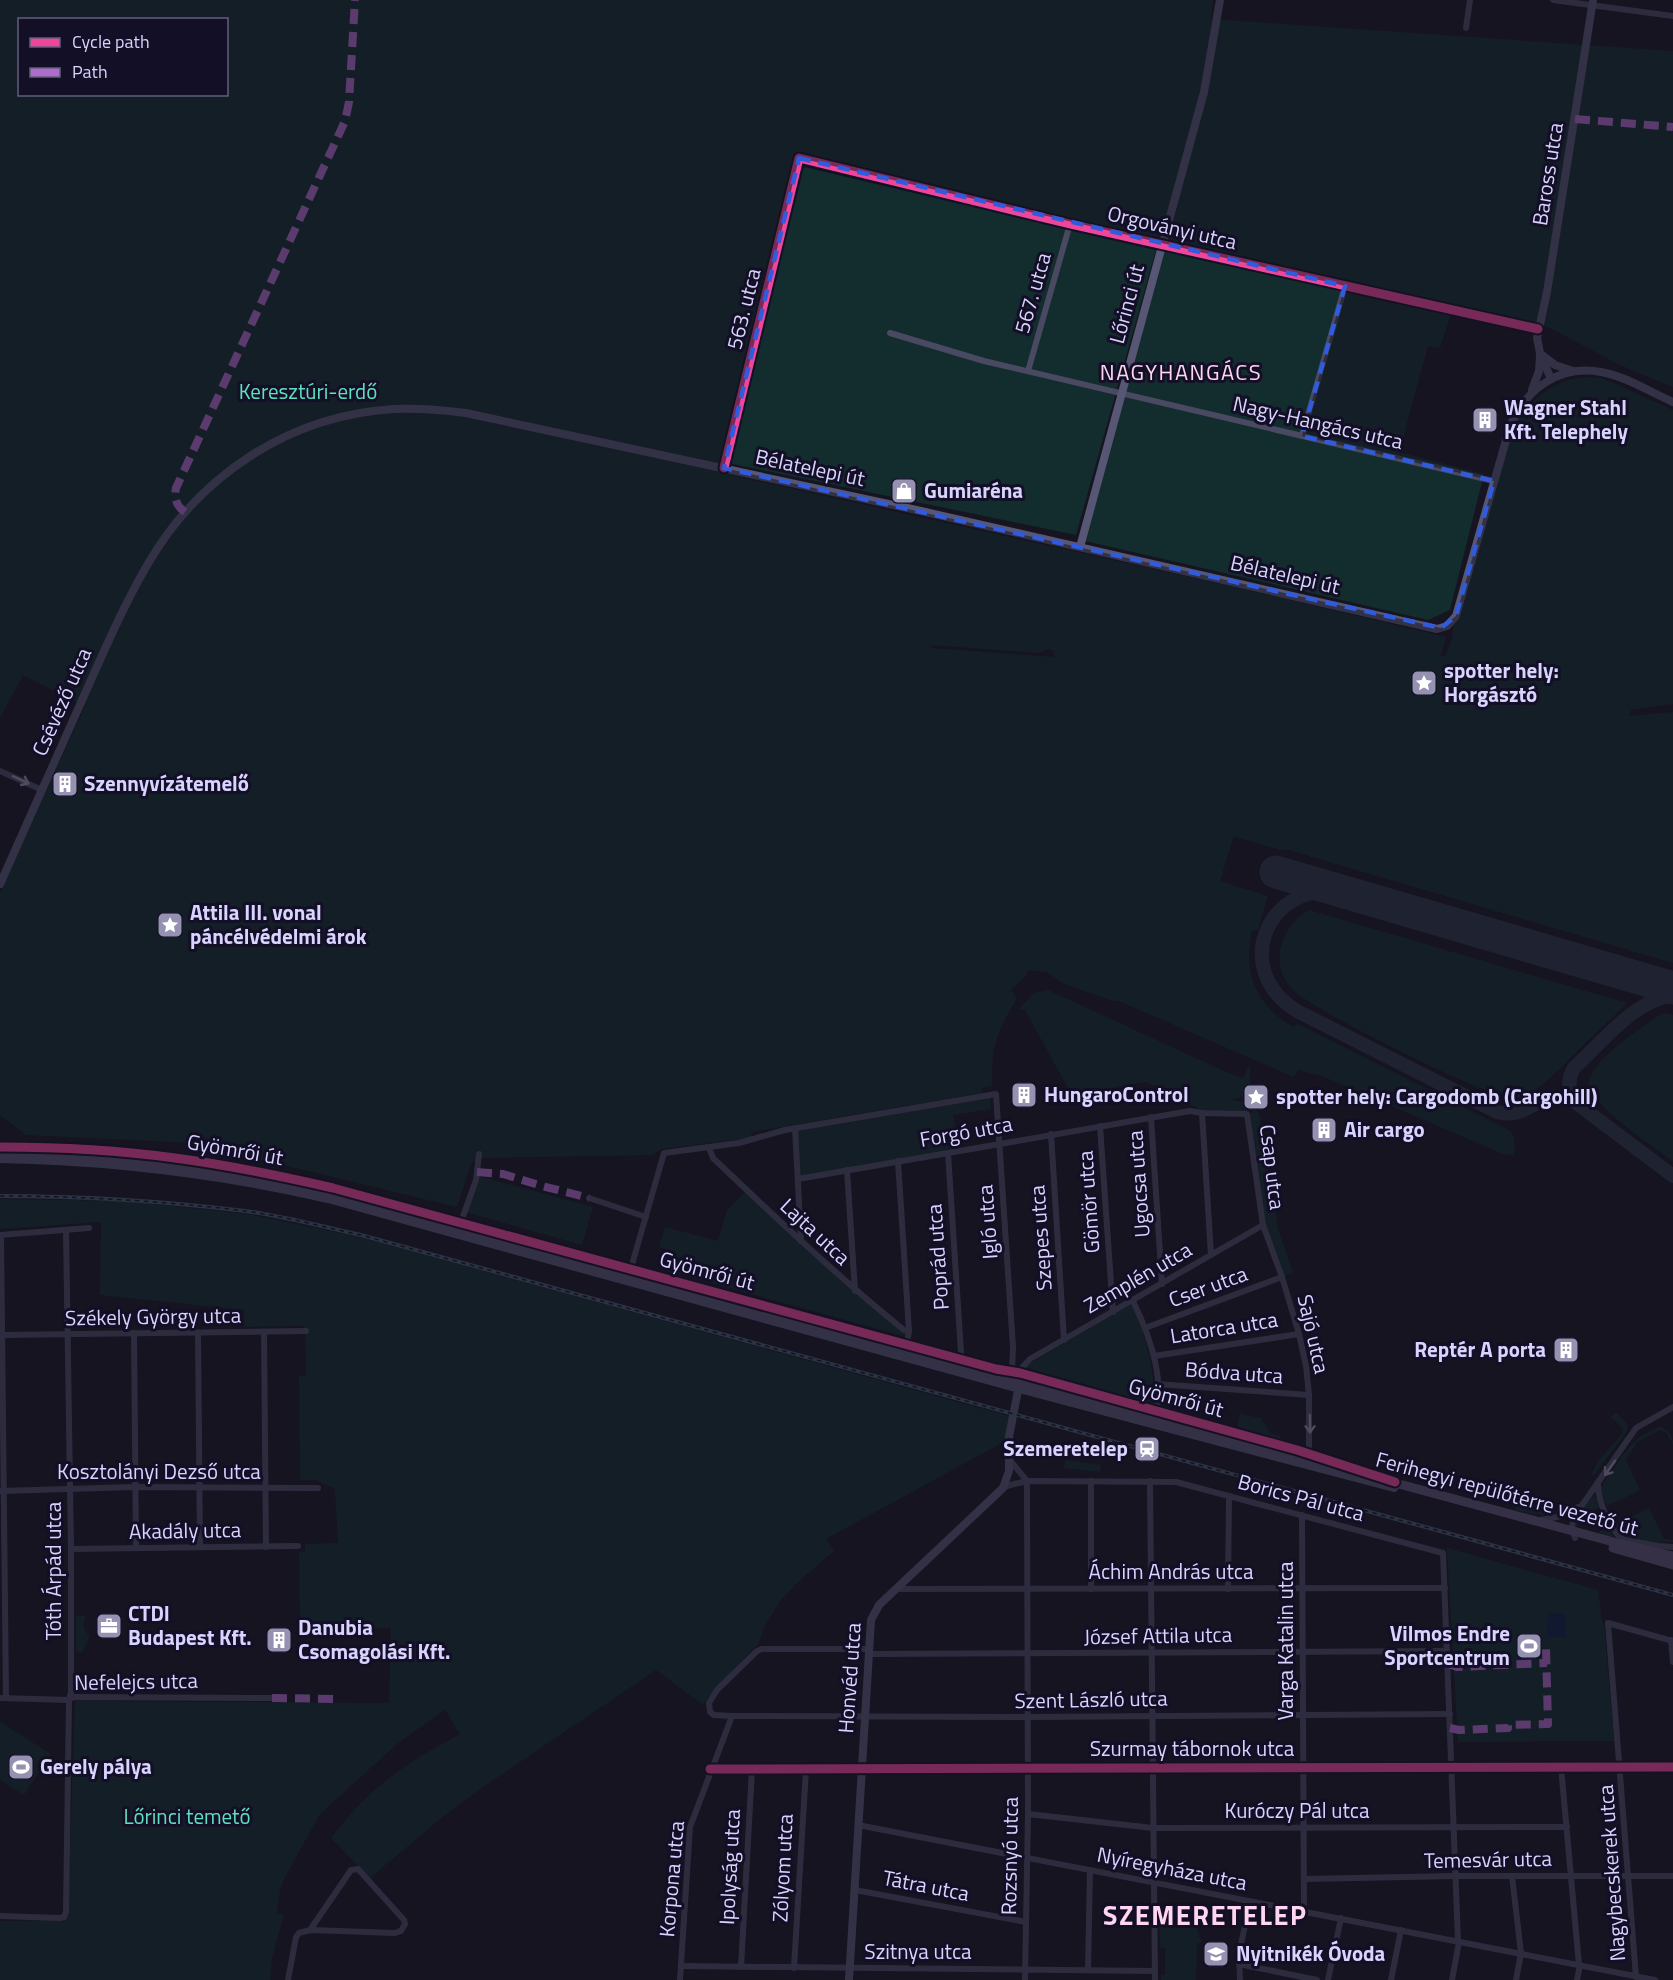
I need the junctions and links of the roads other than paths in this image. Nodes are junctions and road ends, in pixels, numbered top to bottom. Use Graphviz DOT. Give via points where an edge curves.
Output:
graph roads {
  1 [pos="1220,0"];
  2 [pos="1470,0"];
  3 [pos="1553,0"];
  4 [pos="1593,3"];
  5 [pos="1673,16"];
  6 [pos="1466,27"];
  7 [pos="799,158"];
  8 [pos="1070,224"];
  9 [pos="1162,244"];
  10 [pos="1345,286"];
  11 [pos="1538,329"];
  12 [pos="890,333"];
  13 [pos="1540,353"];
  14 [pos="1028,371"];
  15 [pos="1574,371"];
  16 [pos="1551,379"];
  17 [pos="1531,393"];
  18 [pos="1121,394"];
  19 [pos="1673,402"];
  20 [pos="1302,436"];
  21 [pos="724,468"];
  22 [pos="1494,481"];
  23 [pos="165,538"];
  24 [pos="1080,547"];
  25 [pos="1447,626"];
  26 [pos="0,771"];
  27 [pos="42,790"];
  28 [pos="0,884"];
  29 [pos="1202,1113"];
  30 [pos="1247,1114"];
  31 [pos="1151,1118"];
  32 [pos="1100,1126"];
  33 [pos="795,1128"];
  34 [pos="1051,1134"];
  35 [pos="999,1144"];
  36 [pos="0,1147"];
  37 [pos="709,1148"];
  38 [pos="0,1153"];
  39 [pos="948,1153"];
  40 [pos="479,1154"];
  41 [pos="0,1159"];
  42 [pos="898,1161"];
  43 [pos="848,1170"];
  44 [pos="798,1179"];
  45 [pos="589,1198"];
  46 [pos="646,1217"];
  47 [pos="461,1222"];
  48 [pos="1263,1225"];
  49 [pos="89,1228"];
  50 [pos="66,1230"];
  51 [pos="0,1235"];
  52 [pos="801,1241"];
  53 [pos="1211,1255"];
  54 [pos="631,1268"];
  55 [pos="1282,1277"];
  56 [pos="1162,1284"];
  57 [pos="855,1291"];
  58 [pos="1132,1301"];
  59 [pos="1113,1312"];
  60 [pos="1145,1328"];
  61 [pos="306,1331"];
  62 [pos="909,1331"];
  63 [pos="264,1332"];
  64 [pos="134,1333"];
  65 [pos="198,1333"];
  66 [pos="68,1334"];
  67 [pos="1299,1334"];
  68 [pos="1,1335"];
  69 [pos="1064,1340"];
  70 [pos="907,1343"];
  71 [pos="1154,1356"];
  72 [pos="960,1358"];
  73 [pos="1030,1359"];
  74 [pos="1015,1361"];
  75 [pos="1017,1372"];
  76 [pos="1157,1384"];
  77 [pos="1017,1392"];
  78 [pos="1309,1395"];
  79 [pos="1673,1407"];
  80 [pos="1155,1415"];
  81 [pos="1309,1453"];
  82 [pos="1009,1459"];
  83 [pos="1027,1481"];
  84 [pos="1091,1481"];
  85 [pos="1150,1481"];
  86 [pos="1394,1485"];
  87 [pos="1598,1485"];
  88 [pos="134,1487"];
  89 [pos="70,1488"];
  90 [pos="200,1488"];
  91 [pos="266,1488"];
  92 [pos="318,1488"];
  93 [pos="1003,1488"];
  94 [pos="2,1491"];
  95 [pos="1228,1496"];
  96 [pos="1581,1505"];
  97 [pos="1302,1515"];
  98 [pos="1533,1520"];
  99 [pos="1574,1534"];
  100 [pos="298,1546"];
  101 [pos="200,1547"];
  102 [pos="266,1547"];
  103 [pos="1673,1547"];
  104 [pos="71,1548"];
  105 [pos="136,1548"];
  106 [pos="1673,1556"];
  107 [pos="1673,1565"];
  108 [pos="897,1588"];
  109 [pos="1027,1588"];
  110 [pos="1444,1588"];
  111 [pos="1091,1589"];
  112 [pos="1151,1589"];
  113 [pos="1228,1589"];
  114 [pos="1303,1589"];
  115 [pos="1672,1640"];
  116 [pos="1303,1651"];
  117 [pos="869,1652"];
  118 [pos="1447,1652"];
  119 [pos="1152,1653"];
  120 [pos="1028,1654"];
  121 [pos="1673,1662"];
  122 [pos="3,1698"];
  123 [pos="272,1698"];
  124 [pos="69,1700"];
  125 [pos="1450,1714"];
  126 [pos="1153,1715"];
  127 [pos="1303,1715"];
  128 [pos="732,1716"];
  129 [pos="865,1717"];
  130 [pos="1028,1717"];
  131 [pos="1304,1766"];
  132 [pos="1451,1766"];
  133 [pos="1620,1766"];
  134 [pos="1028,1767"];
  135 [pos="1153,1767"];
  136 [pos="1561,1767"];
  137 [pos="1673,1767"];
  138 [pos="710,1769"];
  139 [pos="752,1769"];
  140 [pos="806,1769"];
  141 [pos="862,1769"];
  142 [pos="1028,1814"];
  143 [pos="858,1825"];
  144 [pos="1303,1827"];
  145 [pos="1453,1827"];
  146 [pos="1567,1827"];
  147 [pos="1153,1828"];
  148 [pos="1028,1856"];
  149 [pos="1090,1870"];
  150 [pos="1572,1875"];
  151 [pos="1456,1876"];
  152 [pos="1512,1876"];
  153 [pos="1673,1876"];
  154 [pos="1629,1877"];
  155 [pos="1304,1879"];
  156 [pos="1155,1882"];
  157 [pos="855,1890"];
  158 [pos="1250,1901"];
  159 [pos="1304,1910"];
  160 [pos="0,1916"];
  161 [pos="1341,1918"];
  162 [pos="1026,1922"];
  163 [pos="310,1930"];
  164 [pos="1401,1930"];
  165 [pos="1459,1942"];
  166 [pos="1521,1953"];
  167 [pos="1239,1964"];
  168 [pos="1579,1965"];
  169 [pos="681,1966"];
  170 [pos="741,1967"];
  171 [pos="794,1968"];
  172 [pos="850,1968"];
  173 [pos="1024,1969"];
  174 [pos="1088,1970"];
  175 [pos="1155,1971"];
  176 [pos="1637,1978"];
  177 [pos="288,1980"];
  178 [pos="680,1980"];
  179 [pos="849,1980"];
  180 [pos="1024,1980"];
  181 [pos="1155,1980"];
  182 [pos="1240,1980"];
  183 [pos="1317,1980"];
  184 [pos="1328,1980"];
  185 [pos="1391,1980"];
  186 [pos="1452,1980"];
  187 [pos="1516,1980"];
  188 [pos="1577,1980"];
  189 [pos="1655,1980"];
  1 -- 9 [label="street, Lőrinci út" via="1204,92"];
  2 -- 6 [label="street"];
  3 -- 4 [label="street"];
  4 -- 5 [label="street"];
  4 -- 11 [label="street, Baross utca"];
  7 -- 8 [label="street, Orgoványi utca"];
  7 -- 21 [label="street, 563. utca"];
  8 -- 9 [label="street, Orgoványi utca"];
  8 -- 14 [label="street, 567. utca"];
  9 -- 10 [label="street, Orgoványi utca"];
  9 -- 18 [label="street, Lőrinci út"];
  10 -- 11 [label="street, Orgoványi utca"];
  10 -- 20 [label="street"];
  11 -- 13 [label="street, Baross utca"];
  12 -- 14 [label="street, Nagy-Hangács utca"];
  13 -- 15 [label="street" via="1555,365"];
  13 -- 16 [label="street, Baross utca"];
  13 -- 17 [label="street, Baross utca"];
  14 -- 18 [label="street, Nagy-Hangács utca"];
  15 -- 16 [label="street"];
  15 -- 19 [label="street" via="1611,374"];
  16 -- 17 [label="street, Baross utca"];
  17 -- 22 [label="street, Baross utca" via="1510,426"];
  18 -- 20 [label="street, Nagy-Hangács utca"];
  18 -- 24 [label="street, Lőrinci út"];
  20 -- 22 [label="street, Nagy-Hangács utca"];
  21 -- 23 [label="street, Bélatelepi út" via="466,413 372,411 315,424 237,463 185,512"];
  21 -- 24 [label="street, Bélatelepi út"];
  22 -- 25 [label="street, Baross utca" via="1456,616"];
  23 -- 27 [label="street, Csévéző utca" via="124,607"];
  24 -- 25 [label="street, Bélatelepi út" via="1437,628"];
  26 -- 27 [label="street, one-way"];
  27 -- 28 [label="street, Csévéző utca"];
  29 -- 30 [label="street, Forgó utca"];
  29 -- 31 [label="street, Forgó utca" via="1190,1111"];
  29 -- 53 [label="street"];
  30 -- 48 [label="street, Csap utca"];
  31 -- 32 [label="street, Forgó utca"];
  31 -- 56 [label="street, Ugocsa utca"];
  32 -- 34 [label="street, Forgó utca"];
  32 -- 59 [label="street, Gömör utca"];
  33 -- 35 [label="street, Igló utca" via="996,1095"];
  33 -- 37 [label="street"];
  33 -- 44 [label="street"];
  34 -- 35 [label="street, Forgó utca"];
  34 -- 69 [label="street, Szepes utca"];
  35 -- 39 [label="street, Forgó utca"];
  35 -- 74 [label="street, Igló utca"];
  36 -- 47 [label="street, Gyömrői út" via="126,1152 228,1166 333,1188"];
  37 -- 46 [label="street" via="664,1153"];
  37 -- 52 [label="street, Lajta utca" via="713,1158"];
  38 -- 80 [label="main road, Ferihegyi repülőtérre vezető út, bridge" via="121,1158 308,1188"];
  39 -- 42 [label="street, Forgó utca"];
  39 -- 72 [label="street, Poprád utca"];
  40 -- 47 [label="street" via="476,1180"];
  41 -- 77 [label="street, Gyömrői út" via="93,1162 176,1171 310,1195 995,1382"];
  42 -- 43 [label="street, Forgó utca"];
  42 -- 62 [label="street"];
  43 -- 44 [label="street, Forgó utca"];
  43 -- 57 [label="street"];
  44 -- 52 [label="street"];
  45 -- 46 [label="street"];
  46 -- 54 [label="street"];
  47 -- 54 [label="street, Gyömrői út"];
  48 -- 53 [label="street, Zemplén utca"];
  48 -- 55 [label="street, Sajó utca"];
  49 -- 50 [label="street"];
  50 -- 51 [label="street"];
  50 -- 66 [label="street, Tóth Árpád utca"];
  51 -- 68 [label="street"];
  52 -- 57 [label="street, Lajta utca"];
  53 -- 56 [label="street, Zemplén utca"];
  54 -- 70 [label="street, Gyömrői út"];
  55 -- 60 [label="street, Cser utca"];
  55 -- 67 [label="street, Sajó utca"];
  56 -- 58 [label="street, Zemplén utca"];
  57 -- 62 [label="street, Lajta utca"];
  58 -- 59 [label="street, Zemplén utca"];
  58 -- 60 [label="street"];
  59 -- 69 [label="street, Zemplén utca"];
  60 -- 71 [label="street"];
  61 -- 63 [label="street, Székely György utca"];
  62 -- 70 [label="street"];
  63 -- 65 [label="street, Székely György utca"];
  63 -- 91 [label="street"];
  64 -- 65 [label="street, Székely György utca"];
  64 -- 66 [label="street, Székely György utca"];
  64 -- 88 [label="street"];
  65 -- 90 [label="street"];
  66 -- 68 [label="street, Székely György utca"];
  66 -- 89 [label="street, Tóth Árpád utca"];
  67 -- 71 [label="street, Latorca utca"];
  67 -- 78 [label="street, Sajó utca"];
  68 -- 94 [label="street"];
  69 -- 73 [label="street, Zemplén utca"];
  70 -- 72 [label="street, Gyömrői út"];
  71 -- 76 [label="street"];
  72 -- 75 [label="street, Gyömrői út"];
  73 -- 74 [label="street, Zemplén utca"];
  73 -- 75 [label="street, Zemplén utca"];
  74 -- 75 [label="street, Igló utca"];
  75 -- 77 [label="street"];
  75 -- 80 [label="street, Gyömrői út"];
  76 -- 78 [label="street, Bódva utca"];
  76 -- 80 [label="street"];
  77 -- 82 [label="street"];
  77 -- 86 [label="street, Gyömrői út"];
  78 -- 81 [label="street, Sajó utca, one-way"];
  79 -- 87 [label="street, one-way" via="1636,1428"];
  80 -- 81 [label="street, Gyömrői út"];
  80 -- 86 [label="main road, Ferihegyi repülőtérre vezető út"];
  81 -- 86 [label="street, Gyömrői út"];
  82 -- 83 [label="street"];
  82 -- 93 [label="street"];
  83 -- 84 [label="street, Borics Pál utca"];
  83 -- 93 [label="street"];
  83 -- 109 [label="street, Rozsnyó utca"];
  84 -- 85 [label="street, Borics Pál utca"];
  84 -- 111 [label="street"];
  85 -- 95 [label="street, Borics Pál utca" via="1176,1482"];
  85 -- 112 [label="street"];
  86 -- 98 [label="main road, Ferihegyi repülőtérre vezető út"];
  86 -- 99 [label="main road, Ferihegyi repülőtérre vezető út"];
  87 -- 96 [label="street"];
  87 -- 103 [label="street" via="1598,1496 1619,1537"];
  88 -- 89 [label="street, Kosztolányi Dezső utca"];
  88 -- 90 [label="street, Kosztolányi Dezső utca"];
  88 -- 105 [label="street"];
  89 -- 94 [label="street, Kosztolányi Dezső utca"];
  89 -- 104 [label="street, Tóth Árpád utca"];
  90 -- 91 [label="street, Kosztolányi Dezső utca"];
  90 -- 101 [label="street"];
  91 -- 92 [label="street, Kosztolányi Dezső utca"];
  91 -- 102 [label="street"];
  93 -- 108 [label="street, Honvéd utca"];
  94 -- 122 [label="street"];
  95 -- 97 [label="street, Borics Pál utca"];
  95 -- 113 [label="street"];
  96 -- 98 [label="street" via="1557,1517"];
  96 -- 99 [label="street" via="1573,1518"];
  97 -- 110 [label="street, Borics Pál utca" via="1443,1553"];
  97 -- 114 [label="street, Varga Katalin utca"];
  98 -- 99 [label="main road, Ferihegyi repülőtérre vezető út"];
  99 -- 106 [label="main road, Ferihegyi repülőtérre vezető út"];
  99 -- 107 [label="main road, Ferihegyi repülőtérre vezető út"];
  100 -- 102 [label="street, Akadály utca"];
  101 -- 102 [label="street, Akadály utca"];
  101 -- 105 [label="street, Akadály utca"];
  104 -- 105 [label="street, Akadály utca"];
  104 -- 124 [label="street, Tóth Árpád utca"];
  108 -- 109 [label="street, Áchim András utca"];
  108 -- 117 [label="street, Honvéd utca" via="874,1611"];
  109 -- 111 [label="street, Áchim András utca"];
  109 -- 120 [label="street, Rozsnyó utca"];
  110 -- 114 [label="street, Áchim András utca"];
  110 -- 118 [label="street"];
  111 -- 112 [label="street, Áchim András utca"];
  112 -- 113 [label="street, Áchim András utca"];
  112 -- 119 [label="street"];
  113 -- 114 [label="street, Áchim András utca"];
  114 -- 116 [label="street, Varga Katalin utca"];
  115 -- 121 [label="street"];
  115 -- 133 [label="street, Nagybecskerek utca" via="1608,1623"];
  116 -- 118 [label="street, József Attila utca"];
  116 -- 119 [label="street, József Attila utca"];
  116 -- 127 [label="street, Varga Katalin utca"];
  117 -- 120 [label="street, József Attila utca"];
  117 -- 128 [label="street, József Attila utca" via="757,1652 711,1697 710,1712"];
  117 -- 129 [label="street, Honvéd utca"];
  118 -- 125 [label="street"];
  119 -- 120 [label="street, József Attila utca"];
  119 -- 126 [label="street"];
  120 -- 130 [label="street, Rozsnyó utca"];
  122 -- 124 [label="street, Nefelejcs utca"];
  123 -- 124 [label="street, Nefelejcs utca"];
  124 -- 160 [label="street, Tóth Árpád utca" via="66,1912 60,1918"];
  125 -- 127 [label="street, Szent László utca"];
  125 -- 132 [label="street"];
  126 -- 127 [label="street, Szent László utca"];
  126 -- 130 [label="street, Szent László utca"];
  126 -- 135 [label="street"];
  127 -- 131 [label="street, Varga Katalin utca"];
  128 -- 129 [label="street, Szent László utca"];
  128 -- 138 [label="street, Korpona utca"];
  129 -- 130 [label="street, Szent László utca"];
  129 -- 141 [label="street, Honvéd utca"];
  130 -- 134 [label="street, Rozsnyó utca"];
  131 -- 132 [label="street, Szurmay tábornok utca"];
  131 -- 135 [label="street, Szurmay tábornok utca"];
  131 -- 144 [label="street, Varga Katalin utca"];
  132 -- 136 [label="street, Szurmay tábornok utca"];
  132 -- 145 [label="street"];
  133 -- 136 [label="street, Szurmay tábornok utca"];
  133 -- 137 [label="street, Szurmay tábornok utca"];
  133 -- 154 [label="street, Nagybecskerek utca"];
  134 -- 135 [label="street, Szurmay tábornok utca"];
  134 -- 141 [label="street, Szurmay tábornok utca"];
  134 -- 142 [label="street, Rozsnyó utca"];
  135 -- 147 [label="street"];
  136 -- 146 [label="street"];
  138 -- 139 [label="street, Szurmay tábornok utca"];
  138 -- 169 [label="street, Korpona utca" via="688,1836"];
  139 -- 140 [label="street, Szurmay tábornok utca"];
  139 -- 170 [label="street, Ipolyság utca"];
  140 -- 141 [label="street, Szurmay tábornok utca"];
  140 -- 171 [label="street, Zólyom utca"];
  141 -- 143 [label="street, Honvéd utca"];
  142 -- 147 [label="street, Kuróczy Pál utca"];
  142 -- 148 [label="street, Rozsnyó utca"];
  143 -- 148 [label="street, Nyíregyháza utca"];
  143 -- 157 [label="street, Honvéd utca"];
  144 -- 145 [label="street, Kuróczy Pál utca"];
  144 -- 147 [label="street, Kuróczy Pál utca"];
  144 -- 155 [label="street, Varga Katalin utca"];
  145 -- 146 [label="street, Kuróczy Pál utca"];
  145 -- 151 [label="street"];
  146 -- 150 [label="street"];
  147 -- 156 [label="street"];
  148 -- 149 [label="street, Nyíregyháza utca"];
  148 -- 162 [label="street, Rozsnyó utca"];
  149 -- 156 [label="street, Nyíregyháza utca"];
  149 -- 174 [label="street"];
  150 -- 152 [label="street, Temesvár utca"];
  150 -- 154 [label="street, Temesvár utca"];
  150 -- 168 [label="street"];
  151 -- 152 [label="street, Temesvár utca"];
  151 -- 155 [label="street, Temesvár utca"];
  151 -- 165 [label="street"];
  152 -- 166 [label="street"];
  153 -- 154 [label="street, Temesvár utca"];
  154 -- 176 [label="street, Nagybecskerek utca"];
  155 -- 159 [label="street, Varga Katalin utca"];
  156 -- 158 [label="street, Nyíregyháza utca"];
  156 -- 175 [label="street"];
  157 -- 162 [label="street, Tátra utca"];
  157 -- 172 [label="street, Honvéd utca"];
  158 -- 159 [label="street, Nyíregyháza utca"];
  158 -- 167 [label="street"];
  159 -- 161 [label="street, Nyíregyháza utca"];
  161 -- 164 [label="street, Nyíregyháza utca"];
  161 -- 184 [label="street"];
  162 -- 173 [label="street, Rozsnyó utca"];
  163 -- 163 [label="street" via="395,1933 405,1924 355,1869"];
  163 -- 177 [label="street" via="296,1937"];
  164 -- 165 [label="street, Nyíregyháza utca"];
  164 -- 185 [label="street"];
  165 -- 166 [label="street, Nyíregyháza utca"];
  165 -- 186 [label="street"];
  166 -- 168 [label="street, Nyíregyháza utca"];
  166 -- 187 [label="street"];
  167 -- 182 [label="street"];
  167 -- 183 [label="street"];
  168 -- 176 [label="street, Nyíregyháza utca"];
  168 -- 188 [label="street"];
  169 -- 170 [label="street, Szitnya utca"];
  169 -- 178 [label="street, Korpona utca"];
  170 -- 171 [label="street, Szitnya utca"];
  171 -- 172 [label="street, Szitnya utca"];
  172 -- 173 [label="street, Szitnya utca"];
  172 -- 179 [label="street, Honvéd utca"];
  173 -- 174 [label="street, Szitnya utca"];
  173 -- 180 [label="street, Rozsnyó utca"];
  174 -- 175 [label="street, Szitnya utca"];
  175 -- 181 [label="street"];
  176 -- 189 [label="street, Nyíregyháza utca"];
}
